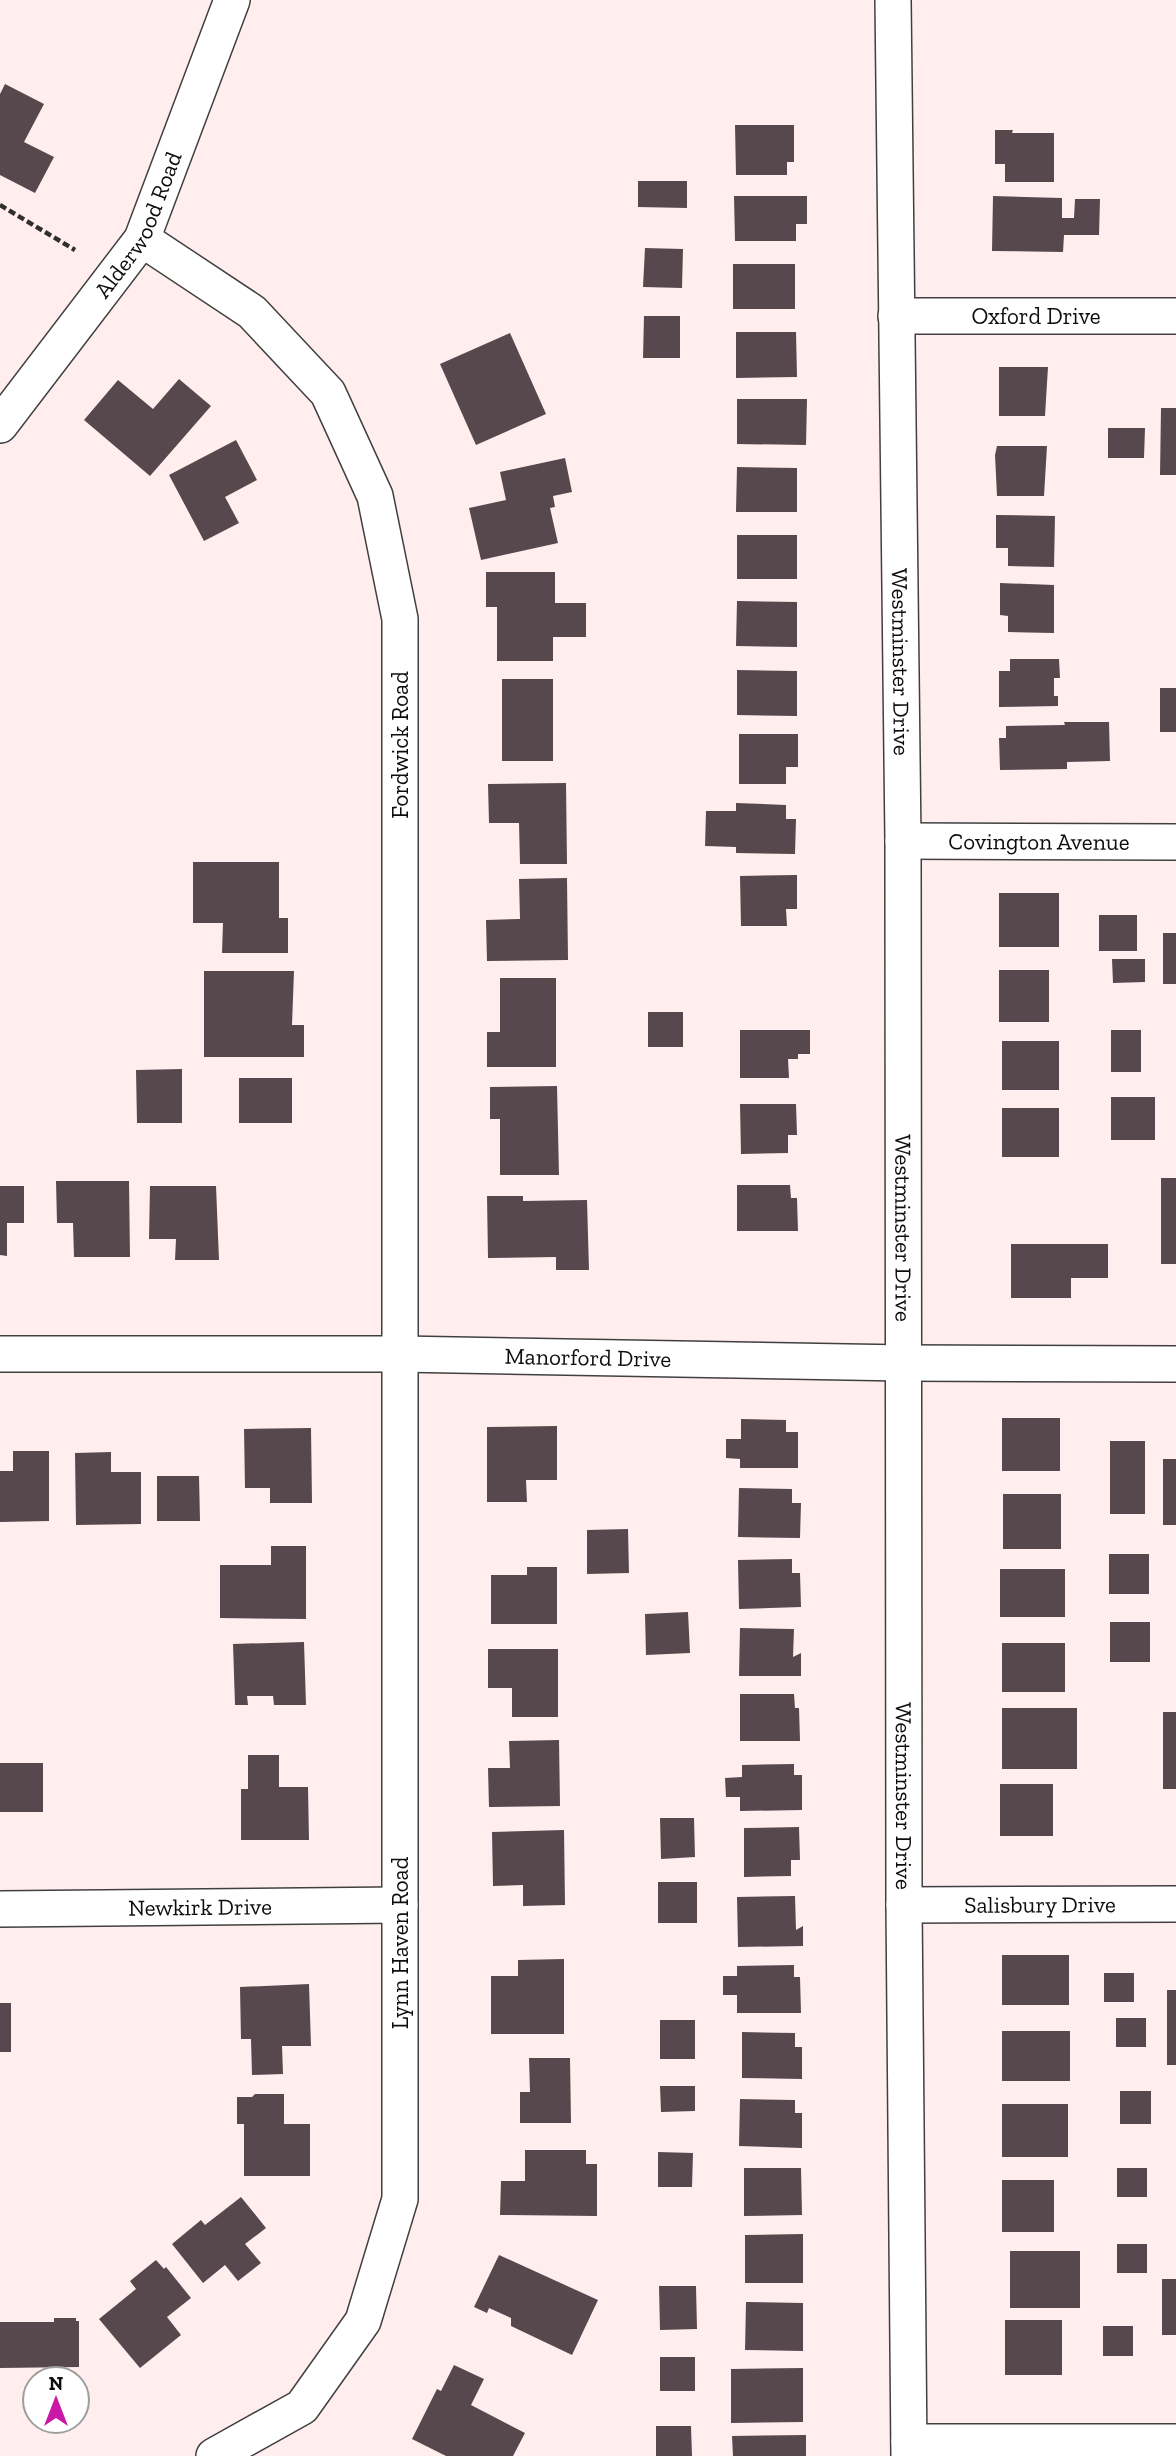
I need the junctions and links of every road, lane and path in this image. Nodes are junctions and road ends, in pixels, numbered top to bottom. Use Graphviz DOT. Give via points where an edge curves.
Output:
graph roads {
  1 [pos="232,0"];
  2 [pos="892,0"];
  3 [pos="0,205"];
  4 [pos="142,239"];
  5 [pos="75,250"];
  6 [pos="897,316"];
  7 [pos="1176,316"];
  8 [pos="0,425"];
  9 [pos="902,841"];
  10 [pos="1176,842"];
  11 [pos="0,1354"];
  12 [pos="400,1354"];
  13 [pos="904,1363"];
  14 [pos="1176,1364"];
  15 [pos="1176,1904"];
  16 [pos="400,1905"];
  17 [pos="904,1905"];
  18 [pos="0,1909"];
  19 [pos="1176,2442"];
  20 [pos="909,2449"];
  21 [pos="214,2456"];
  1 -- 4 [label="street, Alderwood Road"];
  2 -- 6 [label="street, Westminster Drive"];
  3 -- 5 [label="path"];
  4 -- 8 [label="street, Alderwood Road"];
  4 -- 12 [label="street, Fordwick Road" via="252,313 328,393 375,496 400,619"];
  6 -- 7 [label="street, Oxford Drive"];
  6 -- 9 [label="street, Westminster Drive"];
  9 -- 10 [label="street, Covington Avenue"];
  9 -- 13 [label="street, Westminster Drive"];
  11 -- 12 [label="street, Manorford Drive"];
  12 -- 13 [label="street, Manorford Drive"];
  12 -- 16 [label="street, Lynn Haven Road"];
  13 -- 14 [label="street, Manorford Drive"];
  13 -- 17 [label="street, Westminster Drive"];
  15 -- 17 [label="street, Salisbury Drive"];
  16 -- 18 [label="street, Newkirk Drive"];
  16 -- 21 [label="street, Lynn Haven Road" via="400,2199 363,2321 302,2407"];
  17 -- 20 [label="street, Westminster Drive"];
  19 -- 20 [label="street"];
}
